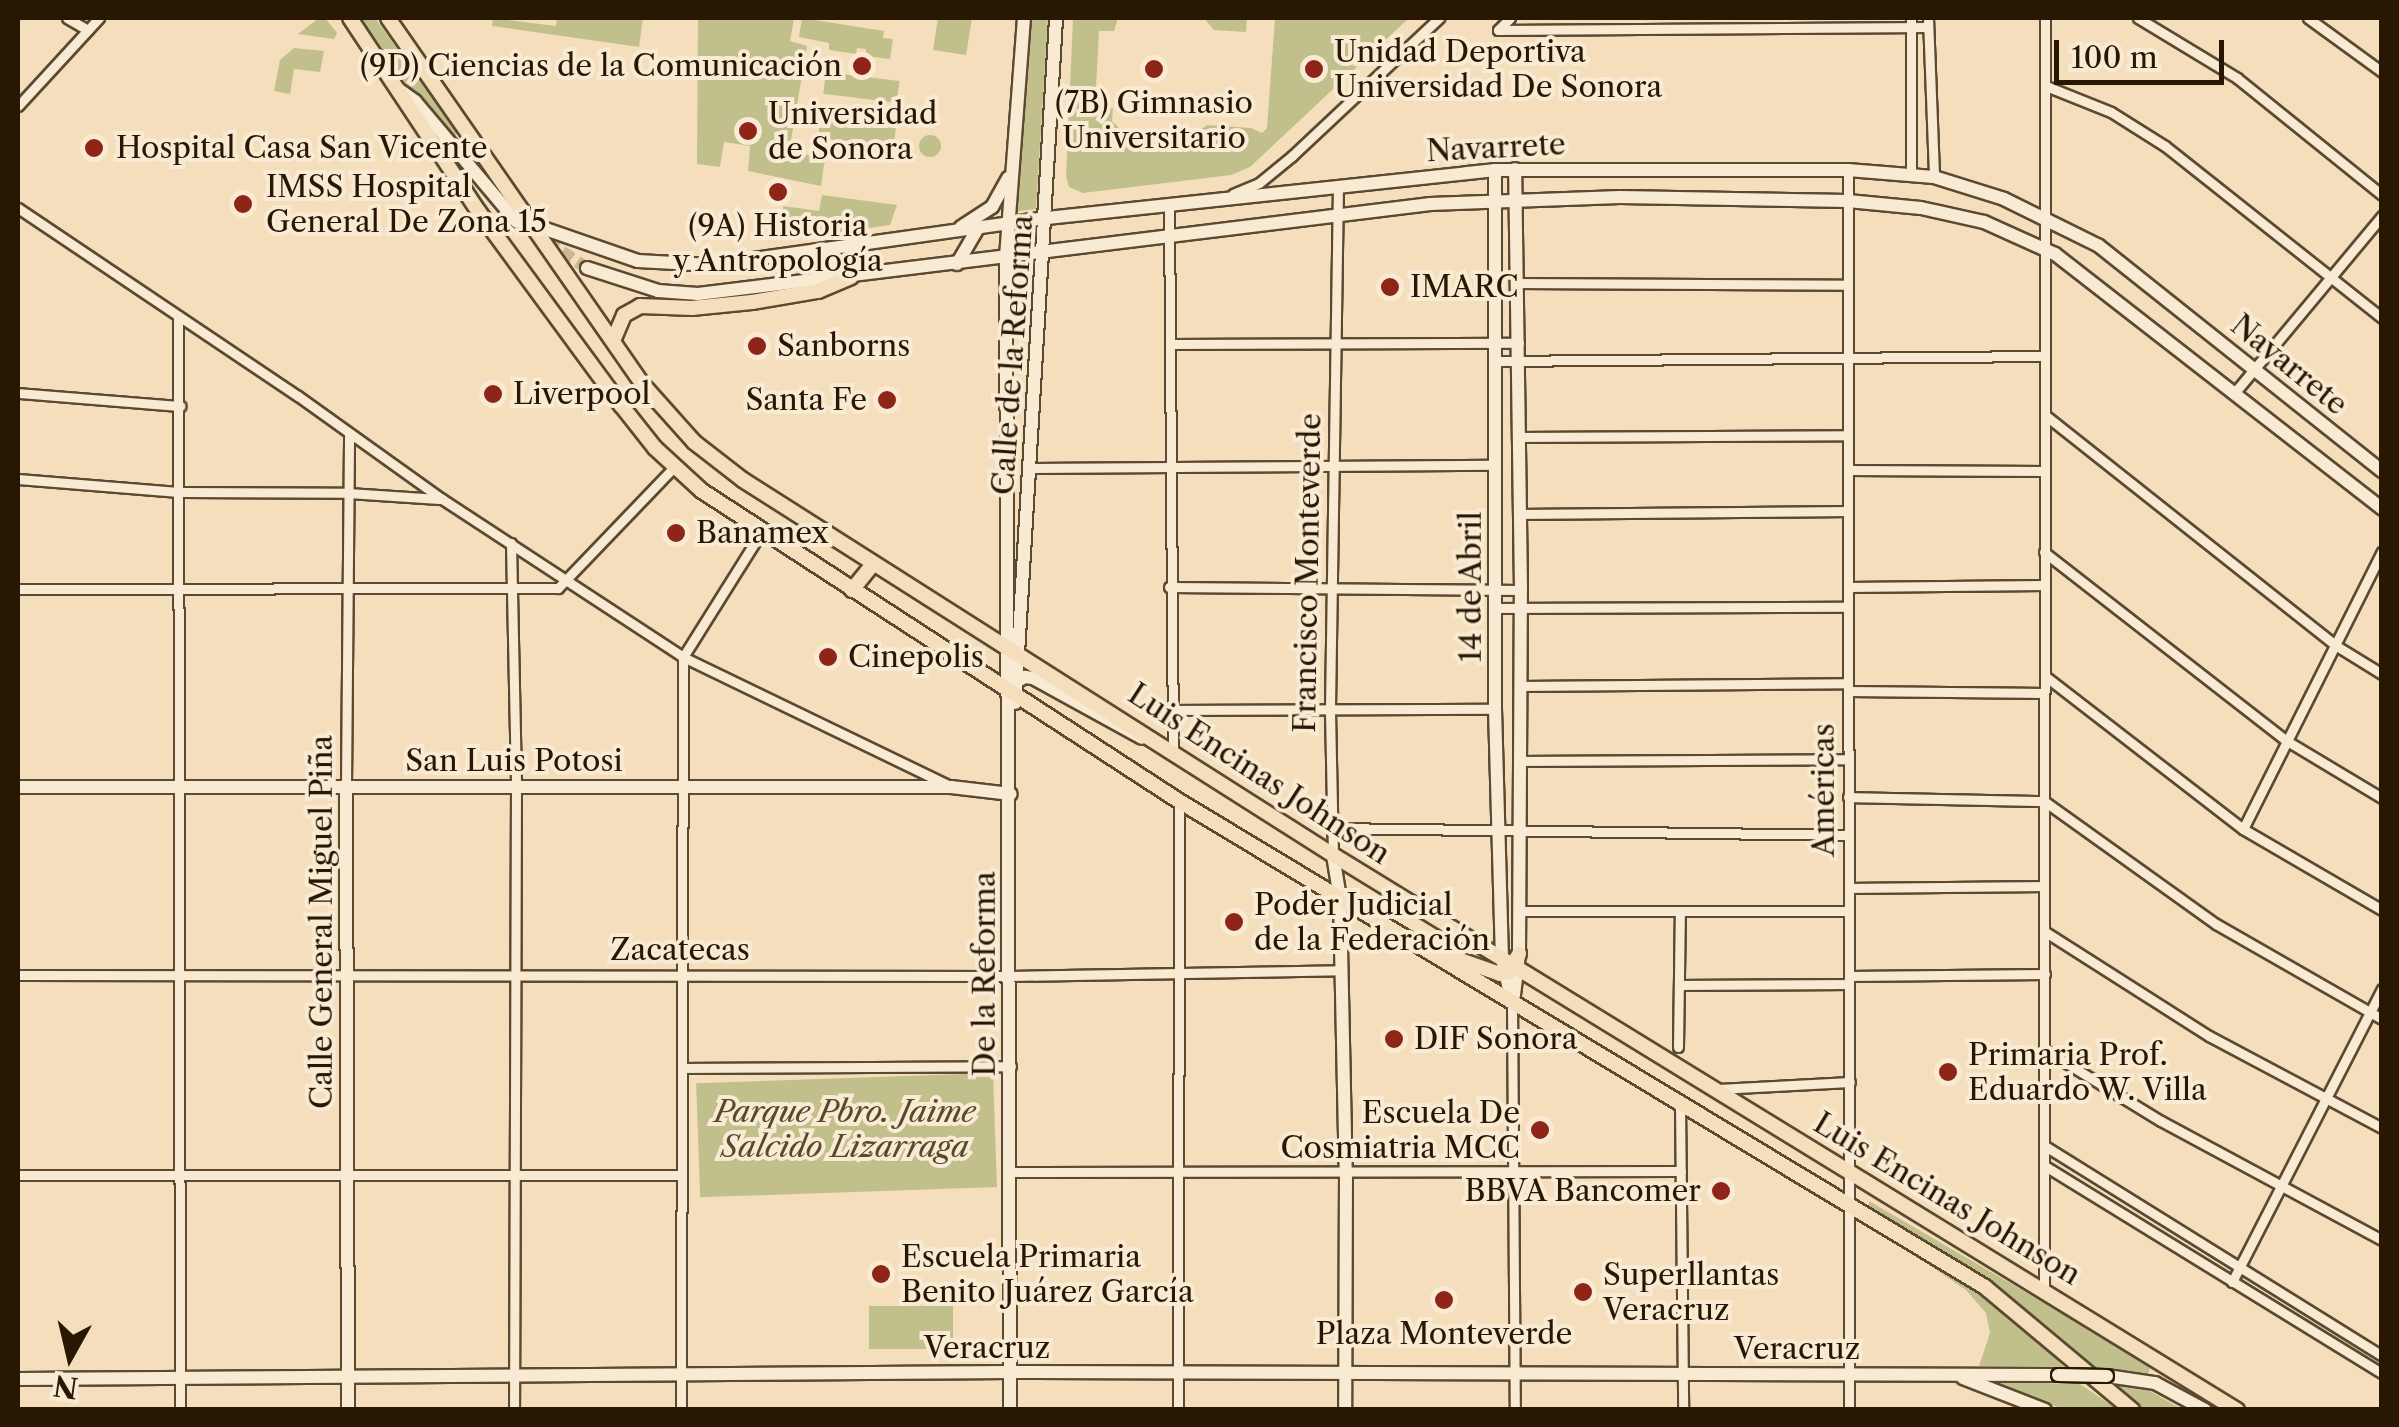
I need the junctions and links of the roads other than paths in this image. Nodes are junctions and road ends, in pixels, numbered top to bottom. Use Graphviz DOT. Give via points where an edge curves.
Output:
graph roads {
  1 [pos="67,18"];
  2 [pos="99,18"];
  3 [pos="350,18"];
  4 [pos="388,18"];
  5 [pos="1024,18"];
  6 [pos="1056,18"];
  7 [pos="1439,18"];
  8 [pos="1510,18"];
  9 [pos="2045,18"];
  10 [pos="2138,18"];
  11 [pos="2308,18"];
  12 [pos="1911,22"];
  13 [pos="1928,22"];
  14 [pos="88,30"];
  15 [pos="2382,72"];
  16 [pos="2046,86"];
  17 [pos="396,88"];
  18 [pos="18,106"];
  19 [pos="1014,162"];
  20 [pos="1516,169"];
  21 [pos="1495,170"];
  22 [pos="1848,170"];
  23 [pos="1911,174"];
  24 [pos="1934,177"];
  25 [pos="1338,185"];
  26 [pos="2382,194"];
  27 [pos="1225,198"];
  28 [pos="1495,200"];
  29 [pos="1516,200"];
  30 [pos="1848,201"];
  31 [pos="1170,204"];
  32 [pos="18,208"];
  33 [pos="1335,216"];
  34 [pos="2382,216"];
  35 [pos="1047,218"];
  36 [pos="2046,218"];
  37 [pos="524,223"];
  38 [pos="1008,223"];
  39 [pos="978,228"];
  40 [pos="944,232"];
  41 [pos="1169,238"];
  42 [pos="2045,248"];
  43 [pos="1044,252"];
  44 [pos="1006,257"];
  45 [pos="957,264"];
  46 [pos="587,268"];
  47 [pos="851,277"];
  48 [pos="2330,277"];
  49 [pos="1519,283"];
  50 [pos="1848,285"];
  51 [pos="178,316"];
  52 [pos="2382,318"];
  53 [pos="613,341"];
  54 [pos="1519,343"];
  55 [pos="1173,344"];
  56 [pos="1497,344"];
  57 [pos="1337,345"];
  58 [pos="2044,356"];
  59 [pos="1848,358"];
  60 [pos="1497,361"];
  61 [pos="1519,362"];
  62 [pos="2255,368"];
  63 [pos="2236,391"];
  64 [pos="18,395"];
  65 [pos="180,406"];
  66 [pos="2045,414"];
  67 [pos="348,434"];
  68 [pos="1848,435"];
  69 [pos="1520,438"];
  70 [pos="1172,465"];
  71 [pos="1336,465"];
  72 [pos="1496,465"];
  73 [pos="674,466"];
  74 [pos="1031,468"];
  75 [pos="1848,470"];
  76 [pos="2044,471"];
  77 [pos="2382,471"];
  78 [pos="18,479"];
  79 [pos="181,492"];
  80 [pos="348,493"];
  81 [pos="442,499"];
  82 [pos="2382,509"];
  83 [pos="1848,511"];
  84 [pos="1521,514"];
  85 [pos="762,531"];
  86 [pos="512,542"];
  87 [pos="2044,552"];
  88 [pos="2382,552"];
  89 [pos="873,564"];
  90 [pos="568,581"];
  91 [pos="2044,585"];
  92 [pos="181,587"];
  93 [pos="347,587"];
  94 [pos="1169,587"];
  95 [pos="1334,587"];
  96 [pos="18,588"];
  97 [pos="513,588"];
  98 [pos="1848,588"];
  99 [pos="1498,589"];
  100 [pos="852,590"];
  101 [pos="1521,590"];
  102 [pos="1498,608"];
  103 [pos="1520,608"];
  104 [pos="1848,608"];
  105 [pos="1004,644"];
  106 [pos="2335,645"];
  107 [pos="1020,654"];
  108 [pos="683,657"];
  109 [pos="2382,674"];
  110 [pos="2044,676"];
  111 [pos="1519,686"];
  112 [pos="1848,687"];
  113 [pos="1013,689"];
  114 [pos="2044,694"];
  115 [pos="1330,707"];
  116 [pos="1495,709"];
  117 [pos="1170,710"];
  118 [pos="2287,741"];
  119 [pos="1166,749"];
  120 [pos="1848,758"];
  121 [pos="1519,761"];
  122 [pos="346,785"];
  123 [pos="181,786"];
  124 [pos="516,786"];
  125 [pos="685,786"];
  126 [pos="951,786"];
  127 [pos="18,787"];
  128 [pos="1011,794"];
  129 [pos="1848,797"];
  130 [pos="2382,798"];
  131 [pos="1179,801"];
  132 [pos="2044,801"];
  133 [pos="1331,828"];
  134 [pos="2243,829"];
  135 [pos="1498,833"];
  136 [pos="1518,833"];
  137 [pos="1848,835"];
  138 [pos="1333,855"];
  139 [pos="2044,886"];
  140 [pos="1849,888"];
  141 [pos="1340,898"];
  142 [pos="1848,910"];
  143 [pos="2382,910"];
  144 [pos="1520,911"];
  145 [pos="1680,911"];
  146 [pos="2044,931"];
  147 [pos="1427,950"];
  148 [pos="1511,964"];
  149 [pos="1342,970"];
  150 [pos="347,973"];
  151 [pos="2044,974"];
  152 [pos="182,975"];
  153 [pos="514,975"];
  154 [pos="1178,975"];
  155 [pos="18,976"];
  156 [pos="684,976"];
  157 [pos="1011,976"];
  158 [pos="1849,980"];
  159 [pos="1679,985"];
  160 [pos="2382,989"];
  161 [pos="1512,1002"];
  162 [pos="2369,1013"];
  163 [pos="2382,1019"];
  164 [pos="1678,1047"];
  165 [pos="2045,1050"];
  166 [pos="1010,1066"];
  167 [pos="682,1068"];
  168 [pos="1850,1082"];
  169 [pos="1714,1089"];
  170 [pos="2325,1099"];
  171 [pos="1680,1104"];
  172 [pos="2382,1128"];
  173 [pos="2045,1146"];
  174 [pos="2045,1166"];
  175 [pos="1680,1171"];
  176 [pos="1010,1172"];
  177 [pos="1514,1172"];
  178 [pos="1177,1173"];
  179 [pos="181,1174"];
  180 [pos="348,1174"];
  181 [pos="513,1174"];
  182 [pos="1346,1174"];
  183 [pos="18,1175"];
  184 [pos="681,1175"];
  185 [pos="1849,1176"];
  186 [pos="2280,1188"];
  187 [pos="1847,1204"];
  188 [pos="2382,1240"];
  189 [pos="2240,1267"];
  190 [pos="2232,1282"];
  191 [pos="2044,1288"];
  192 [pos="2382,1356"];
  193 [pos="1010,1372"];
  194 [pos="1516,1373"];
  195 [pos="1683,1373"];
  196 [pos="2382,1373"];
  197 [pos="681,1374"];
  198 [pos="1178,1374"];
  199 [pos="1344,1375"];
  200 [pos="1848,1375"];
  201 [pos="1956,1375"];
  202 [pos="179,1377"];
  203 [pos="514,1377"];
  204 [pos="348,1378"];
  205 [pos="18,1380"];
  206 [pos="180,1410"];
  207 [pos="348,1410"];
  208 [pos="514,1410"];
  209 [pos="682,1410"];
  210 [pos="1010,1410"];
  211 [pos="1178,1410"];
  212 [pos="1344,1410"];
  213 [pos="1516,1410"];
  214 [pos="1683,1410"];
  215 [pos="1849,1410"];
  216 [pos="2045,1410"];
  217 [pos="2132,1410"];
  218 [pos="2205,1410"];
  219 [pos="2238,1410"];
  1 -- 14 [label="street"];
  2 -- 14 [label="street"];
  3 -- 17 [label="main road, Luis Encinas Johnson"];
  4 -- 37 [label="main road, Luis Encinas Johnson"];
  5 -- 19 [label="main road, Calle de la Reforma"];
  6 -- 35 [label="main road, Calle de la Reforma"];
  7 -- 27 [label="street" via="1260,183"];
  8 -- 12 [label="street" via="1498,30"];
  9 -- 16 [label="street"];
  10 -- 26 [label="street" via="2238,78"];
  11 -- 15 [label="street"];
  12 -- 13 [label="street"];
  12 -- 23 [label="street"];
  13 -- 24 [label="street"];
  14 -- 18 [label="street"];
  16 -- 36 [label="street"];
  16 -- 48 [label="street" via="2111,112 2165,146"];
  17 -- 37 [label="main road, Navarrete" via="415,100"];
  17 -- 73 [label="main road, Luis Encinas Johnson" via="479,212"];
  19 -- 38 [label="main road, Calle de la Reforma"];
  19 -- 40 [label="main road" via="992,207"];
  20 -- 21 [label="main road, Navarrete"];
  20 -- 22 [label="main road, Navarrete"];
  20 -- 29 [label="main road, 14 de Abril"];
  21 -- 25 [label="main road, Navarrete"];
  21 -- 28 [label="main road, 14 de Abril"];
  22 -- 23 [label="main road, Navarrete"];
  22 -- 30 [label="street, Américas"];
  23 -- 24 [label="main road, Navarrete"];
  24 -- 36 [label="main road, Navarrete"];
  25 -- 27 [label="main road, Navarrete"];
  25 -- 33 [label="street, Francisco Monteverde"];
  27 -- 31 [label="main road, Navarrete"];
  28 -- 29 [label="main road, Navarrete"];
  28 -- 33 [label="main road, Navarrete"];
  28 -- 56 [label="main road, 14 de Abril"];
  29 -- 30 [label="main road, Navarrete"];
  29 -- 49 [label="main road, 14 de Abril"];
  30 -- 42 [label="main road, Navarrete" via="1953,214"];
  30 -- 50 [label="street, Américas"];
  31 -- 35 [label="main road, Navarrete"];
  31 -- 41 [label="street"];
  32 -- 51 [label="street"];
  33 -- 41 [label="main road, Navarrete"];
  33 -- 57 [label="street, Francisco Monteverde"];
  34 -- 48 [label="street"];
  35 -- 38 [label="main road, Navarrete"];
  35 -- 43 [label="main road, Calle de la Reforma"];
  36 -- 42 [label="street"];
  36 -- 62 [label="main road, Navarrete" via="2099,246"];
  37 -- 40 [label="main road, Navarrete" via="610,255 688,265"];
  37 -- 53 [label="main road, Luis Encinas Johnson"];
  38 -- 39 [label="main road, Navarrete"];
  38 -- 44 [label="main road, Calle de la Reforma"];
  39 -- 40 [label="main road, Navarrete"];
  39 -- 45 [label="main road"];
  41 -- 43 [label="main road, Navarrete"];
  41 -- 55 [label="street"];
  42 -- 58 [label="street"];
  42 -- 63 [label="main road, Navarrete"];
  43 -- 44 [label="main road, Navarrete"];
  43 -- 74 [label="main road, Calle de la Reforma"];
  44 -- 45 [label="main road, Navarrete"];
  44 -- 105 [label="main road, Calle de la Reforma"];
  45 -- 47 [label="main road, Navarrete"];
  46 -- 47 [label="main road, Navarrete" via="658,291 698,294"];
  47 -- 53 [label="main road" via="818,291 752,302 640,306 624,315"];
  48 -- 52 [label="street"];
  48 -- 62 [label="street"];
  49 -- 50 [label="street"];
  49 -- 54 [label="main road, 14 de Abril"];
  50 -- 59 [label="street, Américas"];
  51 -- 65 [label="street"];
  51 -- 67 [label="street"];
  53 -- 89 [label="main road, Luis Encinas Johnson" via="694,442"];
  54 -- 56 [label="street"];
  54 -- 61 [label="main road, 14 de Abril"];
  55 -- 57 [label="street"];
  55 -- 70 [label="street"];
  56 -- 57 [label="street"];
  56 -- 60 [label="main road, 14 de Abril"];
  57 -- 71 [label="street, Francisco Monteverde"];
  58 -- 59 [label="street"];
  58 -- 66 [label="street"];
  59 -- 61 [label="street"];
  59 -- 68 [label="street, Américas"];
  60 -- 61 [label="street"];
  60 -- 72 [label="main road, 14 de Abril"];
  61 -- 69 [label="main road, 14 de Abril"];
  62 -- 63 [label="street"];
  62 -- 77 [label="main road, Navarrete"];
  63 -- 82 [label="main road, Navarrete"];
  64 -- 65 [label="street"];
  65 -- 79 [label="street"];
  66 -- 76 [label="street"];
  66 -- 106 [label="street"];
  67 -- 80 [label="street, Calle General Miguel Piña"];
  67 -- 81 [label="street"];
  68 -- 69 [label="street"];
  68 -- 75 [label="street, Américas"];
  69 -- 84 [label="main road, 14 de Abril"];
  70 -- 71 [label="street"];
  70 -- 74 [label="street"];
  70 -- 94 [label="street"];
  71 -- 72 [label="street"];
  71 -- 95 [label="street, Francisco Monteverde"];
  72 -- 99 [label="main road, 14 de Abril"];
  73 -- 85 [label="main road, Luis Encinas Johnson"];
  73 -- 90 [label="street"];
  74 -- 107 [label="main road, Calle de la Reforma"];
  75 -- 76 [label="street"];
  75 -- 83 [label="street, Américas"];
  76 -- 87 [label="street"];
  78 -- 79 [label="street"];
  79 -- 80 [label="street"];
  79 -- 92 [label="street"];
  80 -- 81 [label="street"];
  80 -- 93 [label="street, Calle General Miguel Piña"];
  81 -- 86 [label="street"];
  83 -- 84 [label="street"];
  83 -- 98 [label="street, Américas"];
  84 -- 101 [label="main road, 14 de Abril"];
  85 -- 100 [label="main road, Luis Encinas Johnson"];
  85 -- 108 [label="street"];
  86 -- 90 [label="street"];
  86 -- 97 [label="street"];
  87 -- 91 [label="street"];
  87 -- 118 [label="street"];
  88 -- 106 [label="street"];
  89 -- 100 [label="main road"];
  89 -- 105 [label="main road, Luis Encinas Johnson"];
  90 -- 97 [label="street" via="558,588"];
  90 -- 108 [label="street"];
  91 -- 98 [label="street"];
  91 -- 110 [label="street"];
  92 -- 93 [label="street"];
  92 -- 96 [label="street"];
  92 -- 123 [label="street"];
  93 -- 97 [label="street"];
  93 -- 122 [label="street, Calle General Miguel Piña"];
  94 -- 95 [label="street"];
  94 -- 117 [label="street"];
  95 -- 99 [label="street"];
  95 -- 115 [label="street, Francisco Monteverde"];
  97 -- 124 [label="street"];
  98 -- 104 [label="street, Américas"];
  99 -- 101 [label="street"];
  99 -- 102 [label="main road, 14 de Abril"];
  100 -- 113 [label="main road, Luis Encinas Johnson"];
  101 -- 103 [label="main road, 14 de Abril"];
  102 -- 103 [label="street"];
  102 -- 116 [label="main road, 14 de Abril"];
  103 -- 104 [label="street"];
  103 -- 111 [label="main road, 14 de Abril"];
  104 -- 112 [label="street, Américas"];
  105 -- 107 [label="main road, Luis Encinas Johnson"];
  105 -- 113 [label="main road, Calle de la Reforma"];
  106 -- 109 [label="street"];
  106 -- 118 [label="street"];
  107 -- 113 [label="main road, Calle de la Reforma"];
  107 -- 119 [label="main road, Luis Encinas Johnson"];
  108 -- 125 [label="street"];
  108 -- 126 [label="street"];
  110 -- 114 [label="street"];
  110 -- 134 [label="street"];
  111 -- 112 [label="street"];
  111 -- 121 [label="main road, 14 de Abril"];
  112 -- 114 [label="street"];
  112 -- 120 [label="street, Américas"];
  113 -- 119 [label="main road" via="1032,678"];
  113 -- 128 [label="main road, De la Reforma"];
  113 -- 131 [label="main road, Luis Encinas Johnson"];
  114 -- 132 [label="street"];
  115 -- 116 [label="street"];
  115 -- 117 [label="street"];
  115 -- 133 [label="street, Francisco Monteverde"];
  116 -- 135 [label="main road, 14 de Abril"];
  117 -- 119 [label="street"];
  118 -- 130 [label="street"];
  118 -- 134 [label="street"];
  119 -- 138 [label="main road, Luis Encinas Johnson"];
  120 -- 121 [label="street"];
  120 -- 129 [label="street, Américas"];
  121 -- 136 [label="main road, 14 de Abril"];
  122 -- 123 [label="main road, San Luis Potosi"];
  122 -- 124 [label="main road, San Luis Potosi"];
  122 -- 150 [label="main road, Calle General Miguel Piña"];
  123 -- 127 [label="main road, San Luis Potosi"];
  123 -- 152 [label="street"];
  124 -- 125 [label="main road, San Luis Potosi"];
  124 -- 153 [label="street"];
  125 -- 126 [label="main road, San Luis Potosi"];
  125 -- 156 [label="street"];
  126 -- 128 [label="main road, San Luis Potosi"];
  128 -- 157 [label="main road, De la Reforma"];
  129 -- 132 [label="street"];
  129 -- 137 [label="street, Américas"];
  131 -- 141 [label="main road, Luis Encinas Johnson"];
  131 -- 154 [label="street"];
  132 -- 139 [label="street"];
  132 -- 162 [label="street" via="2200,914"];
  133 -- 135 [label="street"];
  133 -- 138 [label="street, Francisco Monteverde"];
  134 -- 143 [label="street"];
  135 -- 136 [label="street"];
  135 -- 148 [label="main road, 14 de Abril"];
  136 -- 137 [label="street"];
  136 -- 144 [label="main road, 14 de Abril"];
  137 -- 140 [label="street, Américas"];
  138 -- 141 [label="main road, Francisco Monteverde"];
  138 -- 148 [label="main road, Luis Encinas Johnson"];
  139 -- 140 [label="street"];
  139 -- 146 [label="street"];
  140 -- 142 [label="street, Américas"];
  141 -- 147 [label="main road, Luis Encinas Johnson"];
  141 -- 149 [label="main road, Francisco Monteverde"];
  142 -- 145 [label="street"];
  142 -- 158 [label="street, Américas"];
  144 -- 145 [label="street"];
  144 -- 148 [label="main road, 14 de Abril"];
  145 -- 159 [label="street"];
  146 -- 151 [label="street"];
  146 -- 170 [label="street"];
  147 -- 148 [label="main road" via="1492,973"];
  147 -- 161 [label="main road, Luis Encinas Johnson"];
  148 -- 161 [label="main road, 14 de Abril"];
  148 -- 169 [label="main road, Luis Encinas Johnson"];
  149 -- 154 [label="street, Zacatecas"];
  149 -- 182 [label="main road, Francisco Monteverde"];
  150 -- 152 [label="street, Zacatecas"];
  150 -- 153 [label="street, Zacatecas"];
  150 -- 180 [label="main road, Calle General Miguel Piña"];
  151 -- 158 [label="street"];
  151 -- 165 [label="street"];
  152 -- 155 [label="street, Zacatecas"];
  152 -- 179 [label="street"];
  153 -- 156 [label="street, Zacatecas"];
  153 -- 181 [label="street"];
  154 -- 157 [label="street, Zacatecas"];
  154 -- 178 [label="street"];
  156 -- 157 [label="street, Zacatecas"];
  156 -- 167 [label="street"];
  157 -- 166 [label="main road, De la Reforma"];
  158 -- 159 [label="street"];
  158 -- 168 [label="street, Américas"];
  159 -- 164 [label="street"];
  160 -- 162 [label="street"];
  161 -- 171 [label="main road, Luis Encinas Johnson"];
  161 -- 177 [label="street, 14 de Abril"];
  162 -- 163 [label="street"];
  162 -- 170 [label="street"];
  165 -- 173 [label="street"];
  165 -- 186 [label="street"];
  166 -- 167 [label="street"];
  166 -- 176 [label="main road, De la Reforma"];
  167 -- 184 [label="street"];
  168 -- 169 [label="street"];
  168 -- 185 [label="street, Américas"];
  169 -- 185 [label="main road, Luis Encinas Johnson"];
  170 -- 172 [label="street"];
  170 -- 186 [label="street"];
  171 -- 175 [label="street"];
  171 -- 187 [label="main road, Luis Encinas Johnson"];
  173 -- 174 [label="street"];
  173 -- 189 [label="street"];
  174 -- 190 [label="street"];
  174 -- 191 [label="street"];
  175 -- 177 [label="street"];
  175 -- 195 [label="street"];
  176 -- 178 [label="street"];
  176 -- 193 [label="main road, De la Reforma"];
  177 -- 182 [label="street"];
  177 -- 194 [label="street, 14 de Abril"];
  178 -- 182 [label="street"];
  178 -- 198 [label="street"];
  179 -- 180 [label="street"];
  179 -- 183 [label="street"];
  179 -- 202 [label="street"];
  180 -- 181 [label="street"];
  180 -- 204 [label="main road, Calle General Miguel Piña"];
  181 -- 184 [label="street"];
  181 -- 203 [label="street"];
  182 -- 199 [label="main road, Francisco Monteverde"];
  184 -- 197 [label="street"];
  185 -- 187 [label="street, Américas"];
  185 -- 191 [label="main road, Luis Encinas Johnson"];
  186 -- 188 [label="street"];
  186 -- 189 [label="street"];
  187 -- 200 [label="street, Américas"];
  187 -- 217 [label="main road, Luis Encinas Johnson" via="2004,1301"];
  189 -- 190 [label="street"];
  189 -- 192 [label="street"];
  190 -- 196 [label="street"];
  191 -- 219 [label="main road, Luis Encinas Johnson"];
  193 -- 197 [label="main road, Veracruz"];
  193 -- 198 [label="main road, Veracruz"];
  193 -- 210 [label="main road, De la Reforma"];
  194 -- 195 [label="main road, Veracruz"];
  194 -- 199 [label="main road, Veracruz"];
  194 -- 213 [label="street, 14 de Abril"];
  195 -- 200 [label="main road, Veracruz"];
  195 -- 214 [label="street"];
  197 -- 203 [label="main road, Veracruz"];
  197 -- 209 [label="street"];
  198 -- 199 [label="main road, Veracruz"];
  198 -- 211 [label="street"];
  199 -- 212 [label="main road, Francisco Monteverde"];
  200 -- 201 [label="main road, Veracruz"];
  200 -- 215 [label="street, Américas"];
  201 -- 216 [label="main road"];
  201 -- 218 [label="main road, Veracruz, bridge" via="2107,1376 2155,1383"];
  202 -- 204 [label="main road, Veracruz"];
  202 -- 205 [label="main road, Veracruz"];
  202 -- 206 [label="street"];
  203 -- 204 [label="main road, Veracruz"];
  203 -- 208 [label="street"];
  204 -- 207 [label="main road, Calle General Miguel Piña"];
}
